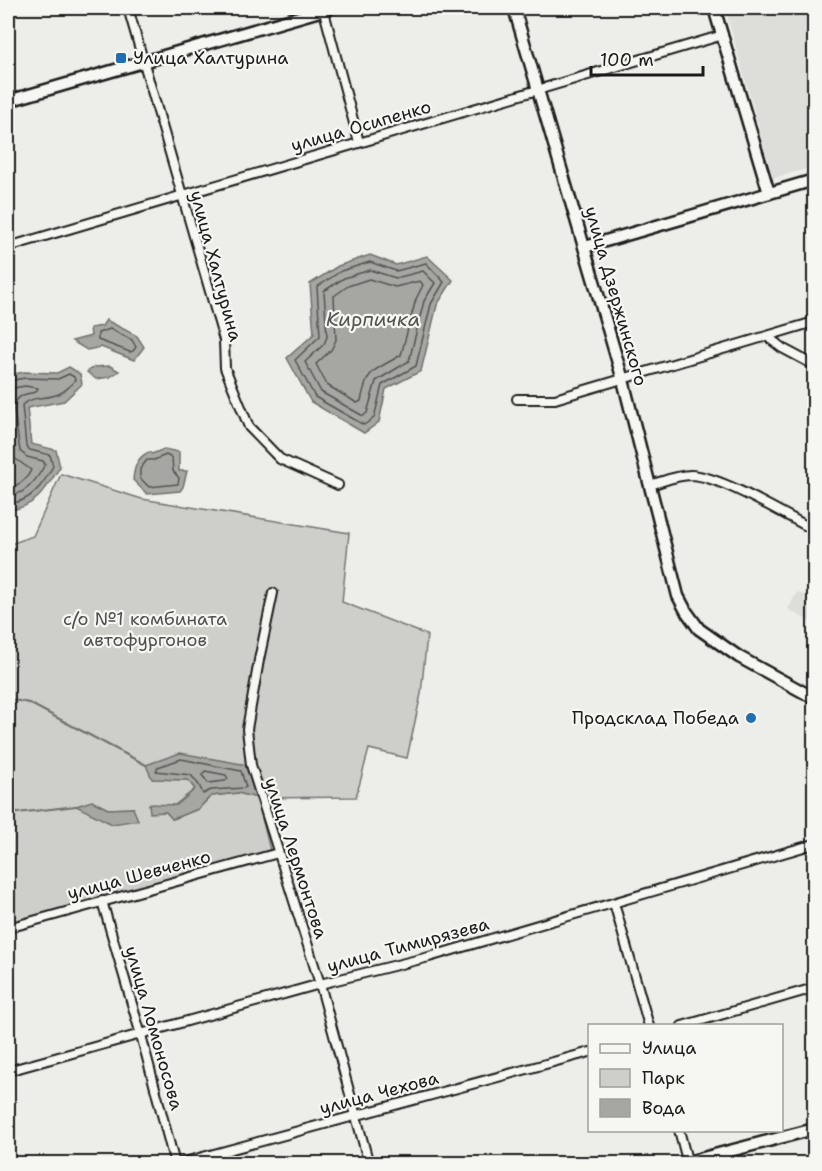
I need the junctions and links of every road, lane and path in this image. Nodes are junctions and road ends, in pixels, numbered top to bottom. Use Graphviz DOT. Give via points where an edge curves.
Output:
graph roads {
  1 [pos="128,8"];
  2 [pos="325,8"];
  3 [pos="514,8"];
  4 [pos="714,8"];
  5 [pos="723,35"];
  6 [pos="145,61"];
  7 [pos="538,89"];
  8 [pos="8,101"];
  9 [pos="359,142"];
  10 [pos="814,180"];
  11 [pos="769,193"];
  12 [pos="181,195"];
  13 [pos="8,247"];
  14 [pos="585,247"];
  15 [pos="814,322"];
  16 [pos="768,337"];
  17 [pos="814,364"];
  18 [pos="623,380"];
  19 [pos="517,399"];
  20 [pos="338,484"];
  21 [pos="650,485"];
  22 [pos="814,531"];
  23 [pos="273,593"];
  24 [pos="814,698"];
  25 [pos="814,844"];
  26 [pos="278,853"];
  27 [pos="102,900"];
  28 [pos="614,903"];
  29 [pos="8,928"];
  30 [pos="320,984"];
  31 [pos="814,988"];
  32 [pos="648,1024"];
  33 [pos="689,1024"];
  34 [pos="141,1035"];
  35 [pos="588,1053"];
  36 [pos="8,1071"];
  37 [pos="356,1115"];
  38 [pos="814,1129"];
  39 [pos="678,1132"];
  40 [pos="685,1163"];
  41 [pos="176,1164"];
  42 [pos="369,1164"];
  1 -- 6 [label="street, улица Халтурина"];
  2 -- 6 [label="street"];
  2 -- 9 [label="street"];
  3 -- 7 [label="street, улица Дзержинского"];
  4 -- 5 [label="street"];
  5 -- 7 [label="street, улица Осипенко"];
  5 -- 11 [label="street"];
  6 -- 8 [label="street"];
  6 -- 12 [label="street, улица Халтурина"];
  7 -- 9 [label="street, улица Осипенко"];
  7 -- 14 [label="street, улица Дзержинского"];
  9 -- 12 [label="street, улица Осипенко"];
  10 -- 11 [label="street"];
  11 -- 14 [label="street"];
  12 -- 13 [label="street, улица Осипенко"];
  12 -- 20 [label="street, улица Халтурина" via="224,340 225,368 249,427 280,459"];
  14 -- 18 [label="street, улица Дзержинского"];
  15 -- 16 [label="street"];
  16 -- 17 [label="street"];
  16 -- 18 [label="street"];
  18 -- 19 [label="street" via="555,399"];
  18 -- 21 [label="street, улица Дзержинского"];
  21 -- 22 [label="street" via="693,475 716,480"];
  21 -- 24 [label="street, улица Дзержинского" via="678,596 699,629 739,657"];
  23 -- 26 [label="street, улица Лермонтова" via="247,729 250,765"];
  25 -- 28 [label="street, улица Тимирязева"];
  26 -- 27 [label="street, улица Шевченко"];
  26 -- 30 [label="street, улица Лермонтова"];
  27 -- 29 [label="street, улица Шевченко"];
  27 -- 34 [label="street, улица Ломоносова"];
  28 -- 30 [label="street, улица Тимирязева"];
  28 -- 32 [label="street"];
  30 -- 34 [label="street, улица Тимирязева"];
  30 -- 37 [label="street, улица Лермонтова"];
  31 -- 33 [label="street"];
  34 -- 36 [label="street, улица Тимирязева"];
  34 -- 41 [label="street, улица Ломоносова"];
  35 -- 37 [label="street, улица Чехова"];
  37 -- 41 [label="street, улица Чехова"];
  37 -- 42 [label="street, улица Лермонтова"];
  38 -- 40 [label="street"];
  39 -- 40 [label="street"];
}
